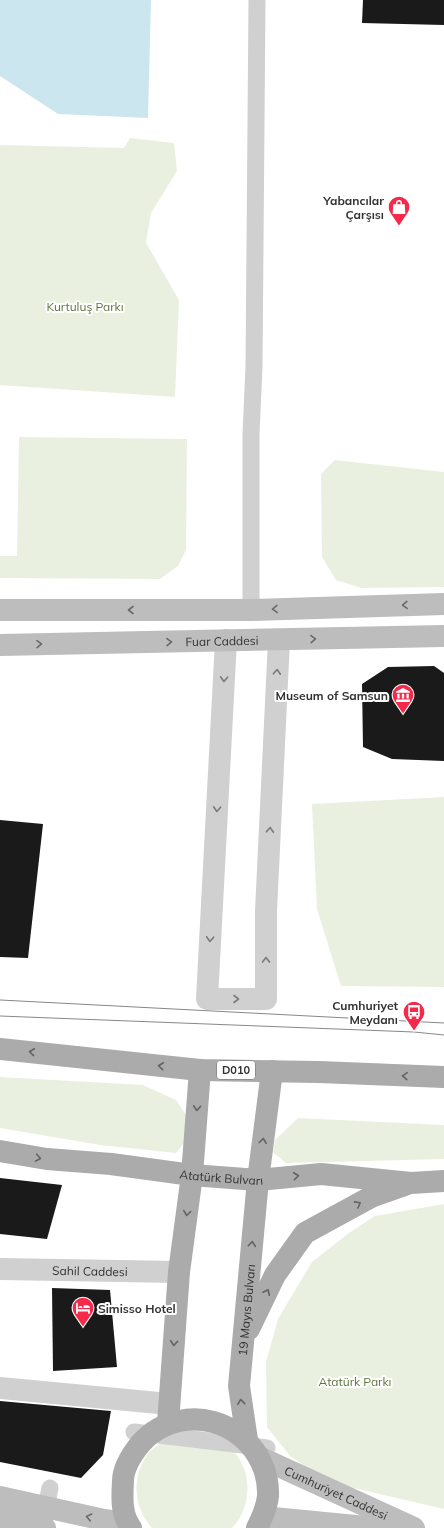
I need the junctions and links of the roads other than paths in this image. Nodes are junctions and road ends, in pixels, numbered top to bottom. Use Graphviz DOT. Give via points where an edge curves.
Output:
graph roads {
  1 [pos="257,0"];
  2 [pos="444,604"];
  3 [pos="0,610"];
  4 [pos="251,610"];
  5 [pos="444,636"];
  6 [pos="226,640"];
  7 [pos="279,640"];
  8 [pos="0,645"];
  9 [pos="0,1049"];
  10 [pos="200,1070"];
  11 [pos="272,1071"];
  12 [pos="444,1077"];
  13 [pos="0,1151"];
  14 [pos="192,1175"];
  15 [pos="258,1180"];
  16 [pos="444,1181"];
  17 [pos="411,1183"];
  18 [pos="0,1269"];
  19 [pos="179,1272"];
  20 [pos="244,1339"];
  21 [pos="0,1388"];
  22 [pos="169,1414"];
  23 [pos="142,1433"];
  24 [pos="256,1448"];
  25 [pos="0,1496"];
  26 [pos="45,1516"];
  27 [pos="0,1518"];
  28 [pos="260,1523"];
  29 [pos="130,1525"];
  30 [pos="376,1528"];
  31 [pos="414,1528"];
  1 -- 4 [label="street"];
  2 -- 4 [label="main road, one-way"];
  4 -- 3 [label="main road, one-way"];
  7 -- 5 [label="main road, Fuar Caddesi, one-way"];
  6 -- 7 [label="main road, Fuar Caddesi"];
  6 -- 7 [label="street, one-way" via="207,999 266,999 266,911"];
  8 -- 6 [label="main road, Fuar Caddesi, one-way"];
  10 -- 9 [label="main road, one-way"];
  10 -- 11 [label="main road, D010"];
  10 -- 14 [label="main road, one-way"];
  12 -- 11 [label="main road, one-way"];
  15 -- 11 [label="main road, 19 Mayıs Bulvarı, one-way"];
  13 -- 14 [label="main road, Atatürk Bulvarı, one-way" via="47,1159 111,1164"];
  14 -- 15 [label="main road, Atatürk Bulvarı"];
  14 -- 19 [label="main road, one-way"];
  15 -- 17 [label="main road, Atatürk Bulvarı, one-way" via="321,1174"];
  20 -- 15 [label="main road, 19 Mayıs Bulvarı, one-way"];
  16 -- 17 [label="main road, Atatürk Bulvarı"];
  20 -- 17 [label="main road, one-way" via="275,1275 305,1233 372,1197"];
  18 -- 19 [label="street, Sahil Caddesi"];
  19 -- 22 [label="main road, one-way"];
  24 -- 20 [label="main road, 19 Mayıs Bulvarı, one-way" via="239,1386"];
  21 -- 22 [label="street"];
  22 -- 23 [label="main road"];
  22 -- 24 [label="main road" via="189,1419 210,1420 230,1428"];
  23 -- 24 [label="street"];
  23 -- 29 [label="main road" via="123,1476 121,1500"];
  24 -- 28 [label="main road, 19 Mayıs Bulvarı" via="266,1476 268,1497"];
  24 -- 31 [label="main road, Cumhuriyet Caddesi"];
  25 -- 26 [label="main road"];
  26 -- 27 [label="main road"];
  29 -- 26 [label="main road, one-way" via="104,1520"];
  28 -- 30 [label="main road"];
}
